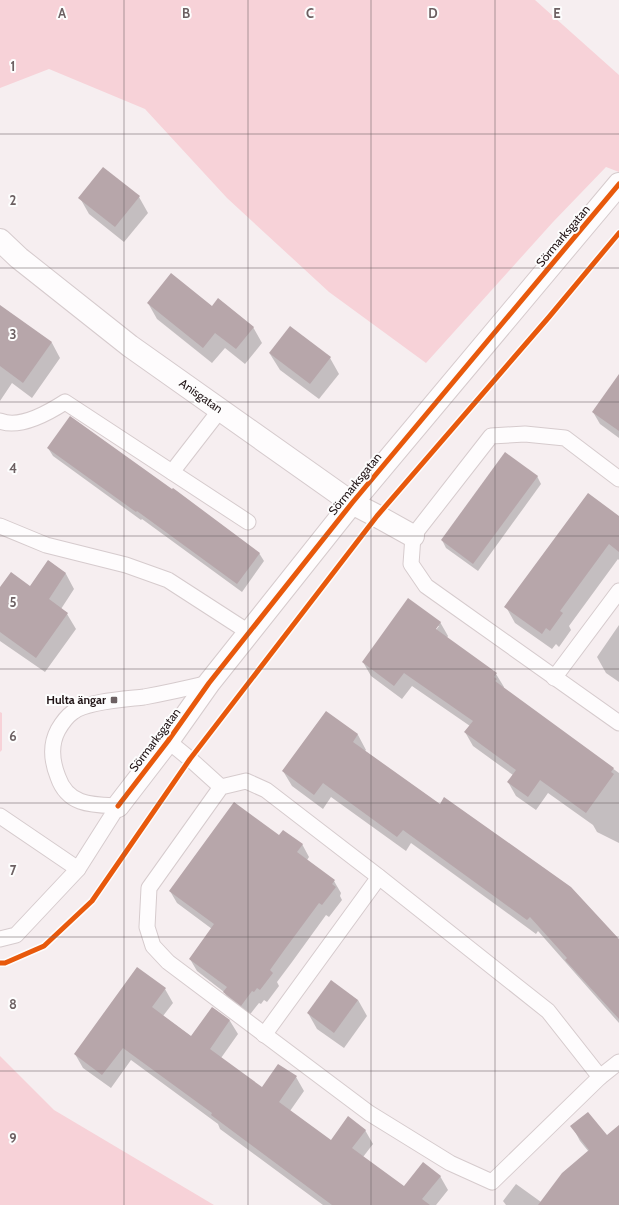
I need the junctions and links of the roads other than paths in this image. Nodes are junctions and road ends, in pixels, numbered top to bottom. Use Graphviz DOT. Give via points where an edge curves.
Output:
graph roads {
  1 [pos="619,184"];
  2 [pos="0,240"];
  3 [pos="220,410"];
  4 [pos="0,421"];
  5 [pos="172,472"];
  6 [pos="619,479"];
  7 [pos="352,503"];
  8 [pos="248,522"];
  9 [pos="0,526"];
  10 [pos="413,536"];
  11 [pos="619,591"];
  12 [pos="250,633"];
  13 [pos="554,678"];
  14 [pos="209,683"];
  15 [pos="619,723"];
  16 [pos="168,741"];
  17 [pos="221,787"];
  18 [pos="118,806"];
  19 [pos="0,816"];
  20 [pos="78,869"];
  21 [pos="379,876"];
  22 [pos="0,939"];
  23 [pos="264,1035"];
  24 [pos="619,1062"];
  25 [pos="600,1077"];
  1 -- 7 [label="street, Sörmarksgatan"];
  2 -- 3 [label="street, Anisgatan" via="130,346"];
  3 -- 5 [label="lane"];
  3 -- 7 [label="street, Anisgatan"];
  4 -- 5 [label="lane" via="21,423 51,411 65,402"];
  5 -- 8 [label="lane"];
  6 -- 10 [label="lane" via="565,438 525,434 491,436"];
  7 -- 10 [label="street, Anisgatan"];
  7 -- 12 [label="street, Sörmarksgatan"];
  9 -- 12 [label="lane" via="46,545 126,565 168,580"];
  10 -- 13 [label="lane" via="412,564 426,586"];
  11 -- 13 [label="lane"];
  12 -- 14 [label="street, Sörmarksgatan"];
  13 -- 15 [label="lane"];
  14 -- 16 [label="street, Sörmarksgatan"];
  14 -- 18 [label="lane" via="85,706 74,711 63,721 56,734 52,751 59,782 71,798 87,804"];
  16 -- 17 [label="lane"];
  16 -- 18 [label="street, Sörmarksgatan"];
  17 -- 21 [label="lane" via="246,781 266,790"];
  17 -- 23 [label="lane" via="149,888 147,927 153,946 168,962"];
  18 -- 20 [label="lane"];
  19 -- 20 [label="lane"];
  20 -- 22 [label="lane" via="16,935"];
  21 -- 23 [label="lane"];
  21 -- 25 [label="lane" via="548,1011"];
  23 -- 25 [label="lane" via="369,1113 450,1164 492,1182"];
  24 -- 25 [label="lane"];
}
